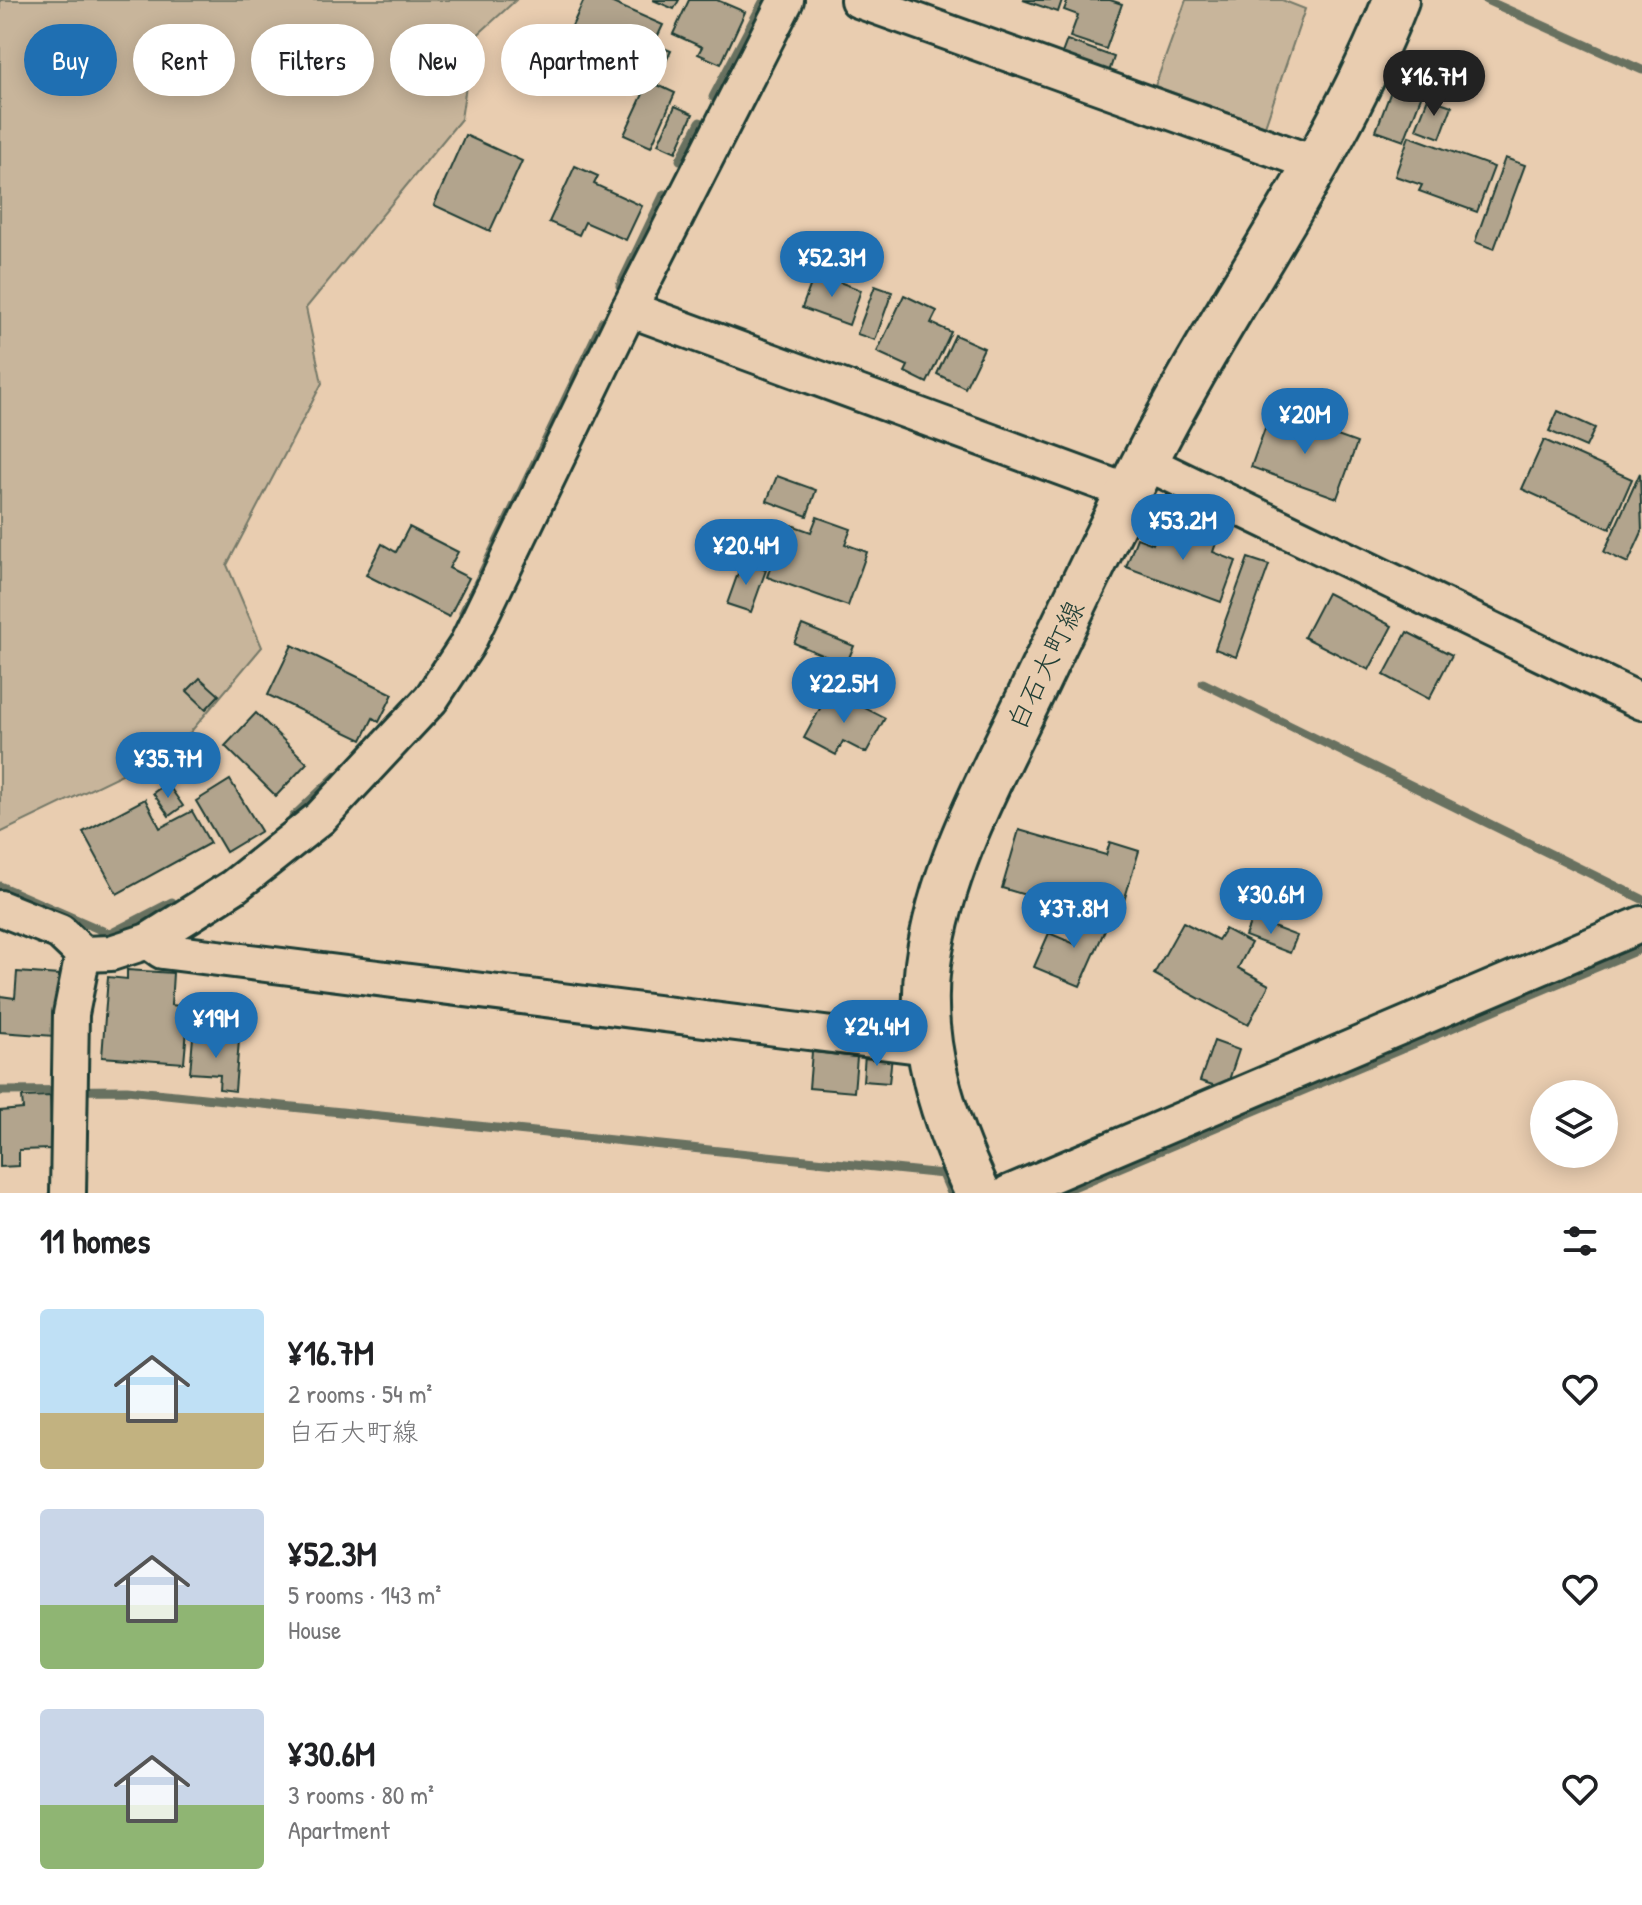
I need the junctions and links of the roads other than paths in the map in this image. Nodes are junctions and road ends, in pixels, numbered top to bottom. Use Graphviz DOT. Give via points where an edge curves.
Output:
graph roads {
  1 [pos="786,0"];
  2 [pos="858,0"];
  3 [pos="1396,0"];
  4 [pos="1316,164"];
  5 [pos="629,309"];
  6 [pos="1137,477"];
  7 [pos="1642,702"];
  8 [pos="0,908"];
  9 [pos="1642,924"];
  10 [pos="148,941"];
  11 [pos="83,954"];
  12 [pos="928,1047"];
  13 [pos="68,1193"];
  14 [pos="978,1193"];
  15 [pos="1009,1193"];
  1 -- 5 [label="street"];
  2 -- 4 [label="street"];
  3 -- 4 [label="main road, 白石大町線"];
  4 -- 6 [label="main road, 白石大町線"];
  5 -- 6 [label="street"];
  5 -- 10 [label="street" via="466,646 431,699 320,818 233,887"];
  6 -- 7 [label="street"];
  6 -- 12 [label="main road, 白石大町線" via="1001,756 944,891 928,966"];
  8 -- 11 [label="street" via="60,932"];
  9 -- 15 [label="street"];
  10 -- 11 [label="street" via="111,953"];
  10 -- 12 [label="street" via="162,951"];
  11 -- 13 [label="street" via="71,1014"];
  12 -- 14 [label="main road, 白石大町線" via="952,1138"];
}
